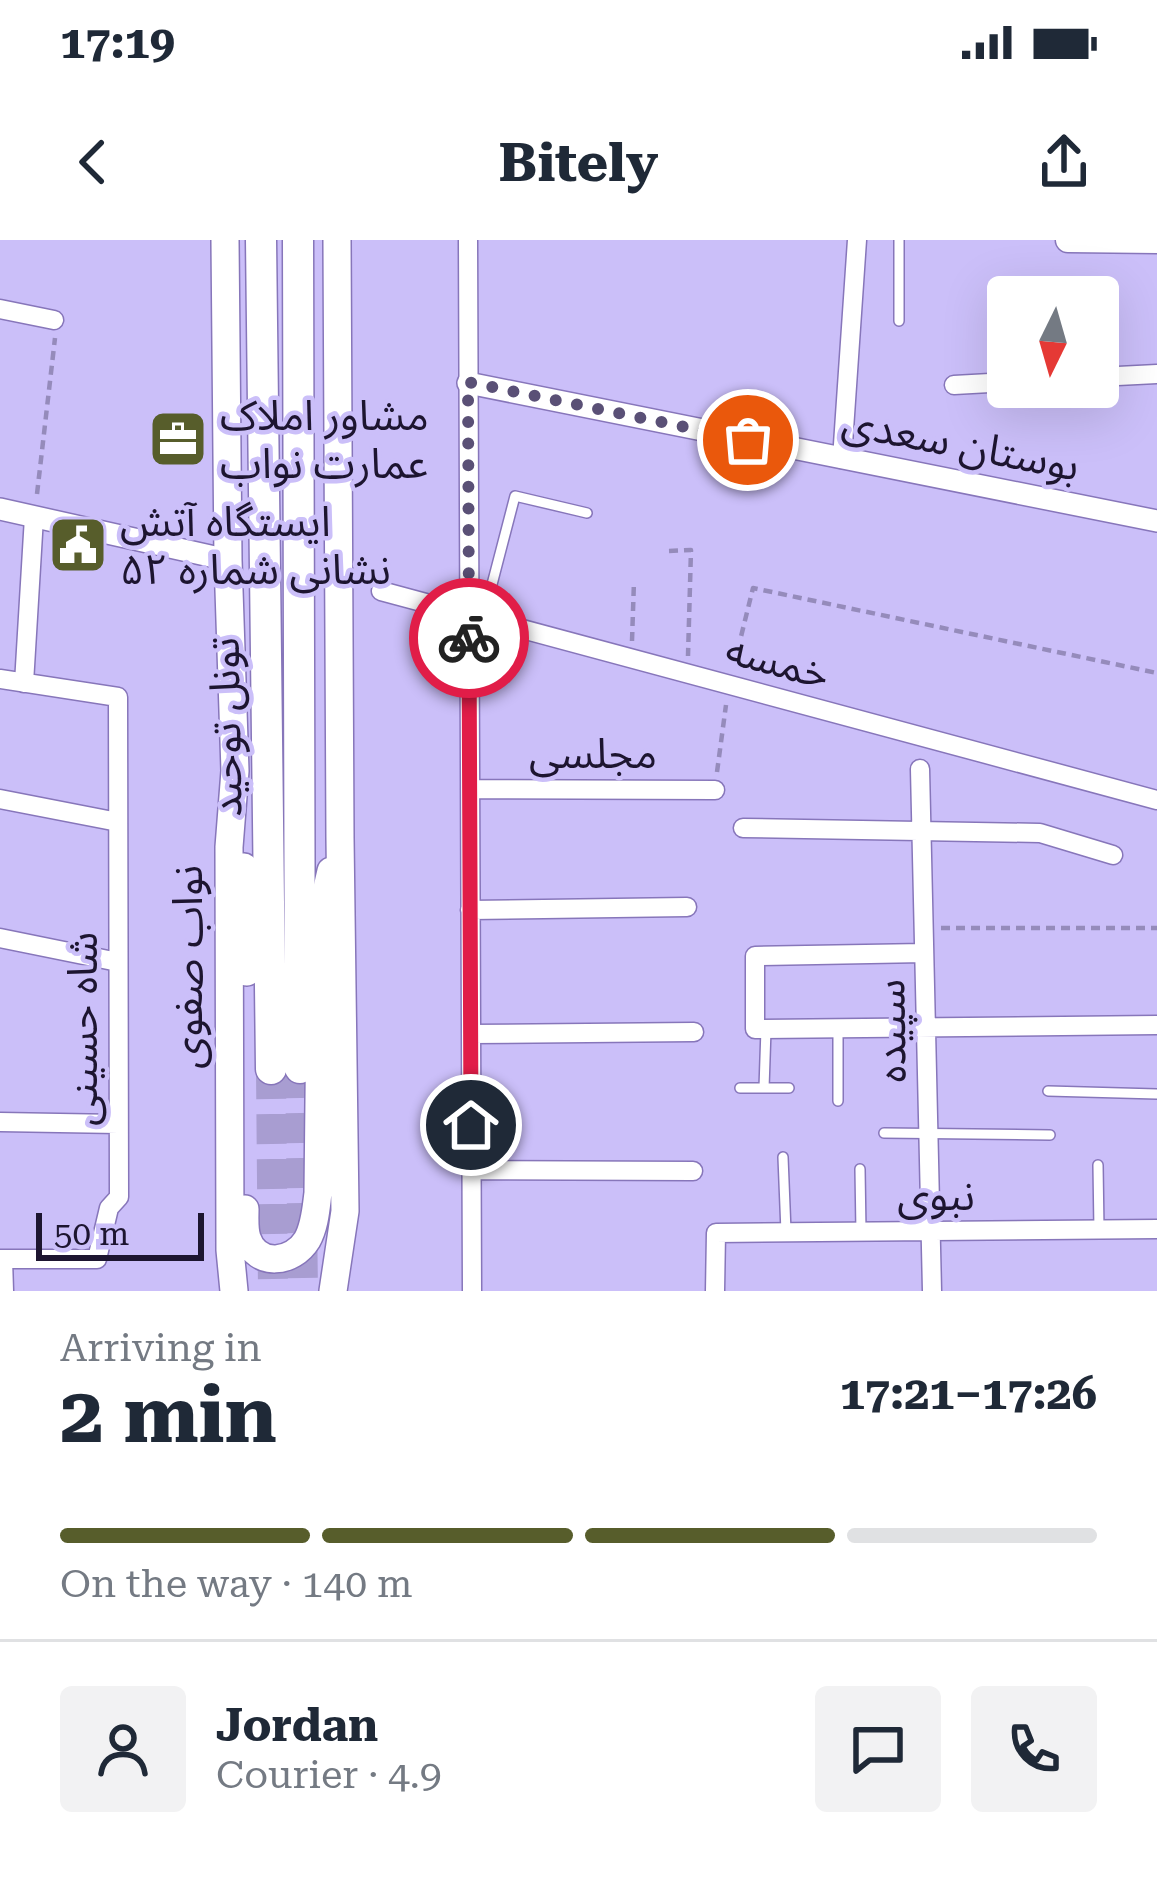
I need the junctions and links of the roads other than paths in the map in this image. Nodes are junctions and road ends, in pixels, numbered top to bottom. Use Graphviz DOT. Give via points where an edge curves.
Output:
graph roads {
  1 [pos="225,240"];
  2 [pos="261,240"];
  3 [pos="298,240"];
  4 [pos="337,240"];
  5 [pos="468,240"];
  6 [pos="857,240"];
  7 [pos="899,240"];
  8 [pos="1068,240"];
  9 [pos="1157,241"];
  10 [pos="0,309"];
  11 [pos="54,320"];
  12 [pos="899,321"];
  13 [pos="1157,374"];
  14 [pos="1119,376"];
  15 [pos="468,382"];
  16 [pos="987,383"];
  17 [pos="954,385"];
  18 [pos="842,459"];
  19 [pos="0,509"];
  20 [pos="586,513"];
  21 [pos="34,517"];
  22 [pos="1157,521"];
  23 [pos="228,560"];
  24 [pos="381,591"];
  25 [pos="476,617"];
  26 [pos="0,679"];
  27 [pos="24,683"];
  28 [pos="920,769"];
  29 [pos="235,771"];
  30 [pos="470,789"];
  31 [pos="715,790"];
  32 [pos="0,799"];
  33 [pos="1157,800"];
  34 [pos="118,822"];
  35 [pos="743,828"];
  36 [pos="922,833"];
  37 [pos="340,838"];
  38 [pos="1113,855"];
  39 [pos="687,907"];
  40 [pos="470,910"];
  41 [pos="0,938"];
  42 [pos="924,953"];
  43 [pos="118,962"];
  44 [pos="1157,1025"];
  45 [pos="838,1028"];
  46 [pos="926,1028"];
  47 [pos="766,1029"];
  48 [pos="694,1032"];
  49 [pos="471,1034"];
  50 [pos="740,1088"];
  51 [pos="764,1088"];
  52 [pos="789,1088"];
  53 [pos="1048,1091"];
  54 [pos="1157,1094"];
  55 [pos="838,1101"];
  56 [pos="0,1123"];
  57 [pos="118,1124"];
  58 [pos="884,1133"];
  59 [pos="928,1133"];
  60 [pos="1050,1135"];
  61 [pos="783,1157"];
  62 [pos="1098,1165"];
  63 [pos="860,1169"];
  64 [pos="471,1170"];
  65 [pos="693,1171"];
  66 [pos="1157,1229"];
  67 [pos="1099,1230"];
  68 [pos="930,1231"];
  69 [pos="786,1232"];
  70 [pos="861,1232"];
  71 [pos="2,1259"];
  72 [pos="337,1283"];
  73 [pos="4,1291"];
  74 [pos="234,1291"];
  75 [pos="472,1291"];
  76 [pos="715,1291"];
  77 [pos="932,1291"];
  1 -- 23 [label="main road, نواب صفوی"];
  2 -- 3 [label="highway, تونل توحید" via="286,1069"];
  4 -- 37 [label="main road"];
  5 -- 15 [label="street"];
  6 -- 18 [label="street"];
  7 -- 12 [label="lane"];
  8 -- 9 [label="main road"];
  10 -- 11 [label="street"];
  13 -- 14 [label="street"];
  15 -- 18 [label="street, بوستان سعدی"];
  15 -- 25 [label="street"];
  16 -- 17 [label="street"];
  18 -- 22 [label="street, بوستان سعدی"];
  19 -- 21 [label="street"];
  20 -- 25 [label="lane" via="514,496"];
  21 -- 23 [label="street"];
  21 -- 27 [label="street"];
  23 -- 29 [label="main road, نواب صفوی"];
  24 -- 25 [label="street, خمسه"];
  25 -- 30 [label="street"];
  25 -- 33 [label="street, خمسه"];
  26 -- 27 [label="street"];
  27 -- 34 [label="street, شاه حسینی" via="118,697"];
  28 -- 36 [label="street, سپیده"];
  29 -- 37 [label="main road" via="249,911 246,1231 256,1251 277,1260 298,1251 315,1216 321,914"];
  29 -- 74 [label="main road, نواب صفوی"];
  30 -- 31 [label="street, مجلسی"];
  30 -- 40 [label="street"];
  32 -- 34 [label="street"];
  34 -- 43 [label="street, شاه حسینی"];
  35 -- 36 [label="street"];
  36 -- 38 [label="street" via="1040,833"];
  36 -- 42 [label="street, سپیده"];
  37 -- 72 [label="main road" via="345,1210"];
  39 -- 40 [label="street"];
  40 -- 49 [label="street"];
  41 -- 43 [label="street"];
  42 -- 46 [label="street, سپیده"];
  42 -- 47 [label="street" via="754,956 754,1028"];
  43 -- 57 [label="street, شاه حسینی"];
  44 -- 46 [label="street"];
  45 -- 46 [label="street"];
  45 -- 47 [label="street"];
  45 -- 55 [label="lane"];
  46 -- 59 [label="street, سپیده"];
  47 -- 51 [label="lane"];
  48 -- 49 [label="street"];
  49 -- 64 [label="street"];
  50 -- 51 [label="lane"];
  51 -- 52 [label="lane"];
  53 -- 54 [label="lane"];
  56 -- 57 [label="street"];
  57 -- 71 [label="street, شاه حسینی" via="119,1197 97,1259"];
  58 -- 59 [label="lane"];
  59 -- 60 [label="lane"];
  59 -- 68 [label="street, سپیده"];
  61 -- 69 [label="lane"];
  62 -- 67 [label="lane"];
  63 -- 70 [label="lane"];
  64 -- 65 [label="street"];
  64 -- 75 [label="street"];
  66 -- 67 [label="street, نبوی"];
  67 -- 68 [label="street, نبوی"];
  68 -- 70 [label="street, نبوی"];
  68 -- 77 [label="street, سپیده"];
  69 -- 70 [label="street, نبوی"];
  69 -- 76 [label="street, نبوی" via="716,1233"];
  71 -- 73 [label="street"];
}
